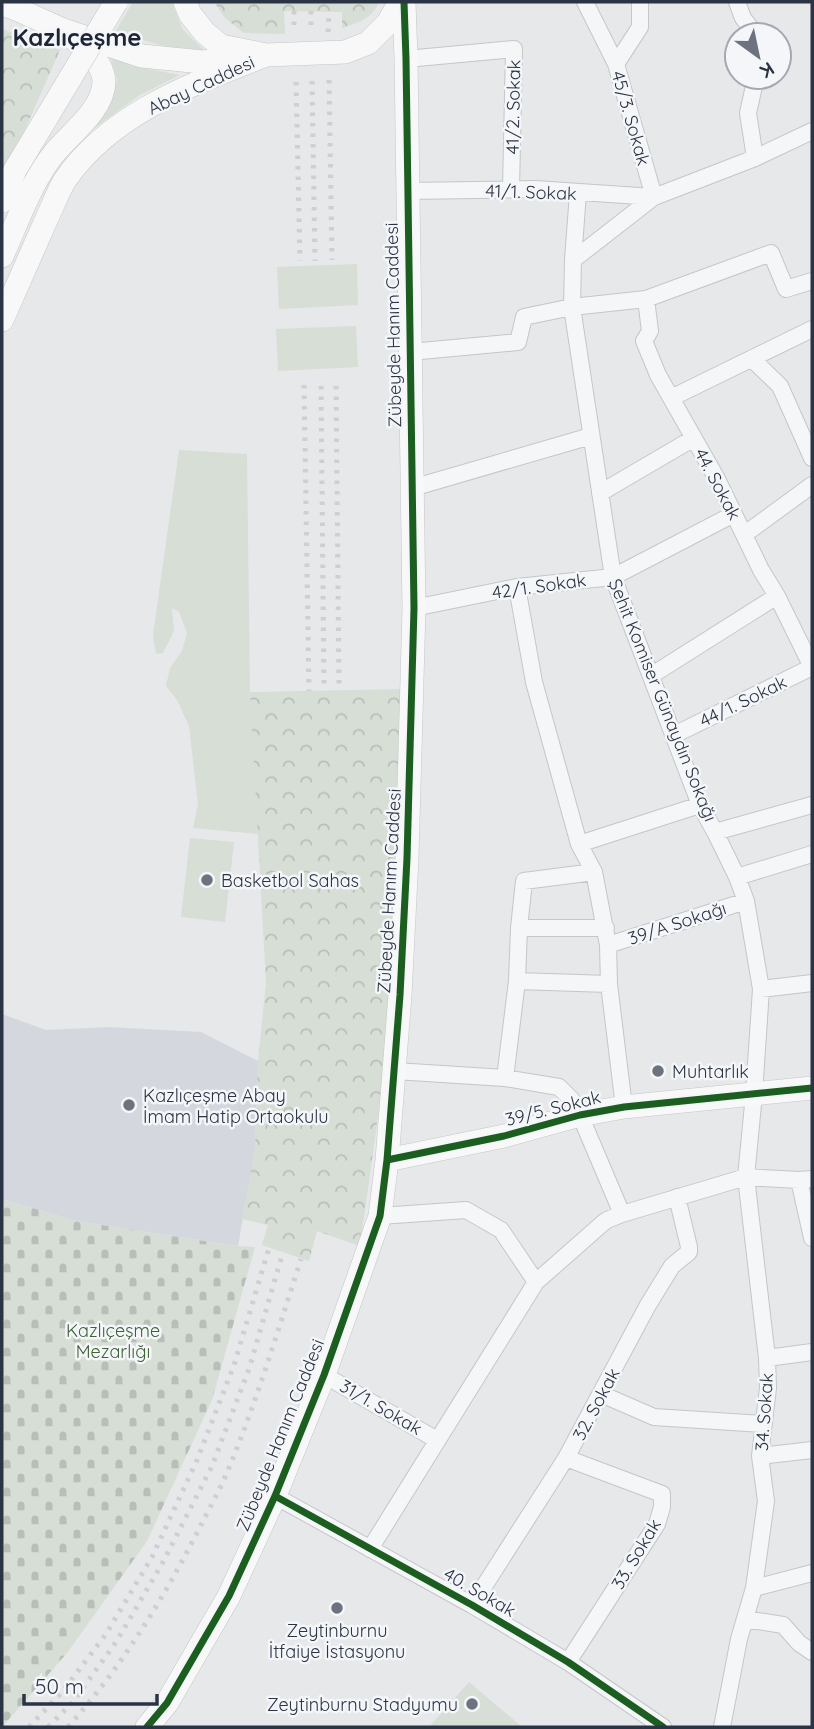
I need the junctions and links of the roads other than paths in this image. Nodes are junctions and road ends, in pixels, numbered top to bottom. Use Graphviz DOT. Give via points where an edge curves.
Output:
graph roads {
  1 [pos="116,2"];
  2 [pos="185,2"];
  3 [pos="402,2"];
  4 [pos="585,2"];
  5 [pos="640,2"];
  6 [pos="737,2"];
  7 [pos="2,4"];
  8 [pos="745,21"];
  9 [pos="63,30"];
  10 [pos="266,55"];
  11 [pos="406,59"];
  12 [pos="616,64"];
  13 [pos="753,91"];
  14 [pos="812,131"];
  15 [pos="755,159"];
  16 [pos="511,189"];
  17 [pos="407,191"];
  18 [pos="578,193"];
  19 [pos="654,197"];
  20 [pos="2,201"];
  21 [pos="2,256"];
  22 [pos="573,260"];
  23 [pos="811,284"];
  24 [pos="646,299"];
  25 [pos="572,307"];
  26 [pos="2,320"];
  27 [pos="812,329"];
  28 [pos="410,352"];
  29 [pos="752,359"];
  30 [pos="671,398"];
  31 [pos="591,436"];
  32 [pos="694,438"];
  33 [pos="812,458"];
  34 [pos="812,485"];
  35 [pos="412,488"];
  36 [pos="600,493"];
  37 [pos="734,514"];
  38 [pos="744,534"];
  39 [pos="613,577"];
  40 [pos="517,587"];
  41 [pos="777,596"];
  42 [pos="414,608"];
  43 [pos="812,667"];
  44 [pos="652,675"];
  45 [pos="674,735"];
  46 [pos="700,805"];
  47 [pos="812,805"];
  48 [pos="715,832"];
  49 [pos="579,844"];
  50 [pos="812,854"];
  51 [pos="594,873"];
  52 [pos="737,877"];
  53 [pos="746,901"];
  54 [pos="519,928"];
  55 [pos="606,928"];
  56 [pos="608,945"];
  57 [pos="517,981"];
  58 [pos="609,984"];
  59 [pos="812,984"];
  60 [pos="761,989"];
  61 [pos="395,1071"];
  62 [pos="505,1078"];
  63 [pos="812,1088"];
  64 [pos="754,1094"];
  65 [pos="624,1107"];
  66 [pos="580,1115"];
  67 [pos="387,1160"];
  68 [pos="746,1177"];
  69 [pos="806,1179"];
  70 [pos="677,1197"];
  71 [pos="622,1214"];
  72 [pos="380,1216"];
  73 [pos="812,1238"];
  74 [pos="536,1282"];
  75 [pos="812,1352"];
  76 [pos="767,1358"];
  77 [pos="324,1375"];
  78 [pos="601,1395"];
  79 [pos="763,1424"];
  80 [pos="437,1440"];
  81 [pos="812,1450"];
  82 [pos="760,1456"];
  83 [pos="566,1458"];
  84 [pos="275,1496"];
  85 [pos="370,1549"];
  86 [pos="812,1573"];
  87 [pos="754,1588"];
  88 [pos="472,1605"];
  89 [pos="746,1619"];
  90 [pos="812,1652"];
  91 [pos="568,1662"];
  92 [pos="148,1727"];
  93 [pos="663,1727"];
  94 [pos="722,1727"];
  1 -- 20 [label="street, bridge" via="15,170"];
  2 -- 10 [label="street, Abay Caddesi" via="205,33 221,46"];
  3 -- 10 [label="street, Abay Caddesi" via="368,43 345,52"];
  3 -- 11 [label="street, Zübeyde Hanım Caddesi"];
  4 -- 12 [label="street, 45/3. Sokak"];
  5 -- 12 [label="street" via="640,27"];
  6 -- 8 [label="street"];
  7 -- 9 [label="street"];
  9 -- 10 [label="street" via="142,56 202,62"];
  9 -- 21 [label="street" via="97,62 104,81 92,113 55,152 37,180"];
  10 -- 26 [label="street, Abay Caddesi" via="162,100 94,145 64,181"];
  11 -- 16 [label="street, 41/2. Sokak" via="514,49"];
  11 -- 17 [label="street, Zübeyde Hanım Caddesi"];
  12 -- 19 [label="street, 45/3. Sokak"];
  13 -- 15 [label="street" via="748,113"];
  14 -- 15 [label="street"];
  15 -- 19 [label="street"];
  16 -- 17 [label="street, 41/1. Sokak"];
  16 -- 18 [label="street, 41/1. Sokak"];
  17 -- 28 [label="street, Zübeyde Hanım Caddesi"];
  18 -- 19 [label="street, 41/1. Sokak"];
  18 -- 22 [label="street, Şehit Komiser Günaydın Sokağı"];
  19 -- 22 [label="street"];
  22 -- 25 [label="street, Şehit Komiser Günaydın Sokağı"];
  23 -- 24 [label="street" via="786,289 771,253"];
  24 -- 25 [label="street"];
  24 -- 30 [label="street, 44. Sokak" via="650,331 644,341"];
  25 -- 28 [label="street" via="524,317 518,342"];
  25 -- 31 [label="street, Şehit Komiser Günaydın Sokağı"];
  27 -- 29 [label="street"];
  28 -- 35 [label="street, Zübeyde Hanım Caddesi"];
  29 -- 30 [label="street"];
  29 -- 33 [label="street" via="779,386"];
  30 -- 32 [label="street, 44. Sokak"];
  31 -- 35 [label="street"];
  31 -- 36 [label="street, Şehit Komiser Günaydın Sokağı"];
  32 -- 36 [label="street"];
  32 -- 37 [label="street, 44. Sokak"];
  34 -- 38 [label="street"];
  35 -- 42 [label="street, Zübeyde Hanım Caddesi"];
  36 -- 39 [label="street, Şehit Komiser Günaydın Sokağı"];
  37 -- 38 [label="street, 44. Sokak"];
  37 -- 39 [label="street, 42/1. Sokak"];
  38 -- 41 [label="street, 44. Sokak"];
  39 -- 40 [label="street, 42/1. Sokak"];
  39 -- 44 [label="street, Şehit Komiser Günaydın Sokağı"];
  40 -- 42 [label="street, 42/1. Sokak"];
  40 -- 49 [label="street" via="534,681"];
  41 -- 43 [label="street, 44. Sokak"];
  41 -- 44 [label="street"];
  42 -- 61 [label="street, Zübeyde Hanım Caddesi"];
  43 -- 45 [label="street, 44/1. Sokak"];
  44 -- 45 [label="street, Şehit Komiser Günaydın Sokağı"];
  45 -- 46 [label="street, Şehit Komiser Günaydın Sokağı"];
  46 -- 48 [label="street, Şehit Komiser Günaydın Sokağı"];
  46 -- 49 [label="street"];
  47 -- 48 [label="street"];
  48 -- 52 [label="street, Şehit Komiser Günaydın Sokağı"];
  49 -- 51 [label="street"];
  50 -- 52 [label="street"];
  51 -- 54 [label="street" via="524,881"];
  51 -- 55 [label="street"];
  52 -- 53 [label="street, Şehit Komiser Günaydın Sokağı"];
  53 -- 56 [label="street, 39/A Sokağı"];
  53 -- 60 [label="street, Şehit Komiser Günaydın Sokağı"];
  54 -- 55 [label="street"];
  54 -- 57 [label="street"];
  55 -- 56 [label="street"];
  56 -- 58 [label="street"];
  57 -- 58 [label="street"];
  57 -- 62 [label="street"];
  58 -- 65 [label="street"];
  59 -- 60 [label="street"];
  60 -- 64 [label="street, Şehit Komiser Günaydın Sokağı"];
  61 -- 62 [label="street"];
  61 -- 67 [label="street, Zübeyde Hanım Caddesi"];
  62 -- 66 [label="street" via="559,1087"];
  63 -- 64 [label="street, 39/5. Sokak"];
  64 -- 65 [label="street, 39/5. Sokak"];
  64 -- 68 [label="street, 34. Sokak"];
  65 -- 66 [label="street, 39/5. Sokak"];
  66 -- 67 [label="street, 39/5. Sokak"];
  66 -- 71 [label="street"];
  67 -- 72 [label="street, Zübeyde Hanım Caddesi"];
  68 -- 69 [label="street"];
  68 -- 70 [label="street"];
  68 -- 76 [label="street, 34. Sokak"];
  69 -- 73 [label="street"];
  70 -- 71 [label="street"];
  70 -- 78 [label="street, 32. Sokak" via="689,1252 672,1266 648,1305"];
  71 -- 74 [label="street" via="607,1220"];
  72 -- 74 [label="street" via="466,1210 501,1230"];
  72 -- 77 [label="street, Zübeyde Hanım Caddesi"];
  74 -- 80 [label="street"];
  75 -- 76 [label="street"];
  76 -- 79 [label="street, 34. Sokak"];
  77 -- 80 [label="street, 31/1. Sokak"];
  77 -- 84 [label="street, Zübeyde Hanım Caddesi"];
  78 -- 79 [label="street" via="654,1417"];
  78 -- 83 [label="street, 32. Sokak"];
  79 -- 82 [label="street, 34. Sokak"];
  80 -- 85 [label="street"];
  81 -- 82 [label="street"];
  82 -- 87 [label="street, 34. Sokak" via="766,1500"];
  83 -- 88 [label="street, 32. Sokak"];
  83 -- 91 [label="street, 33. Sokak" via="662,1494 657,1524"];
  84 -- 85 [label="street, 40. Sokak"];
  84 -- 92 [label="street, Zübeyde Hanım Caddesi" via="229,1596 167,1703"];
  85 -- 88 [label="street, 40. Sokak"];
  86 -- 87 [label="street"];
  87 -- 89 [label="street, 34. Sokak"];
  88 -- 91 [label="street, 40. Sokak"];
  89 -- 90 [label="street" via="783,1625"];
  89 -- 94 [label="street, 34. Sokak"];
  91 -- 93 [label="street, 40. Sokak"];
}
